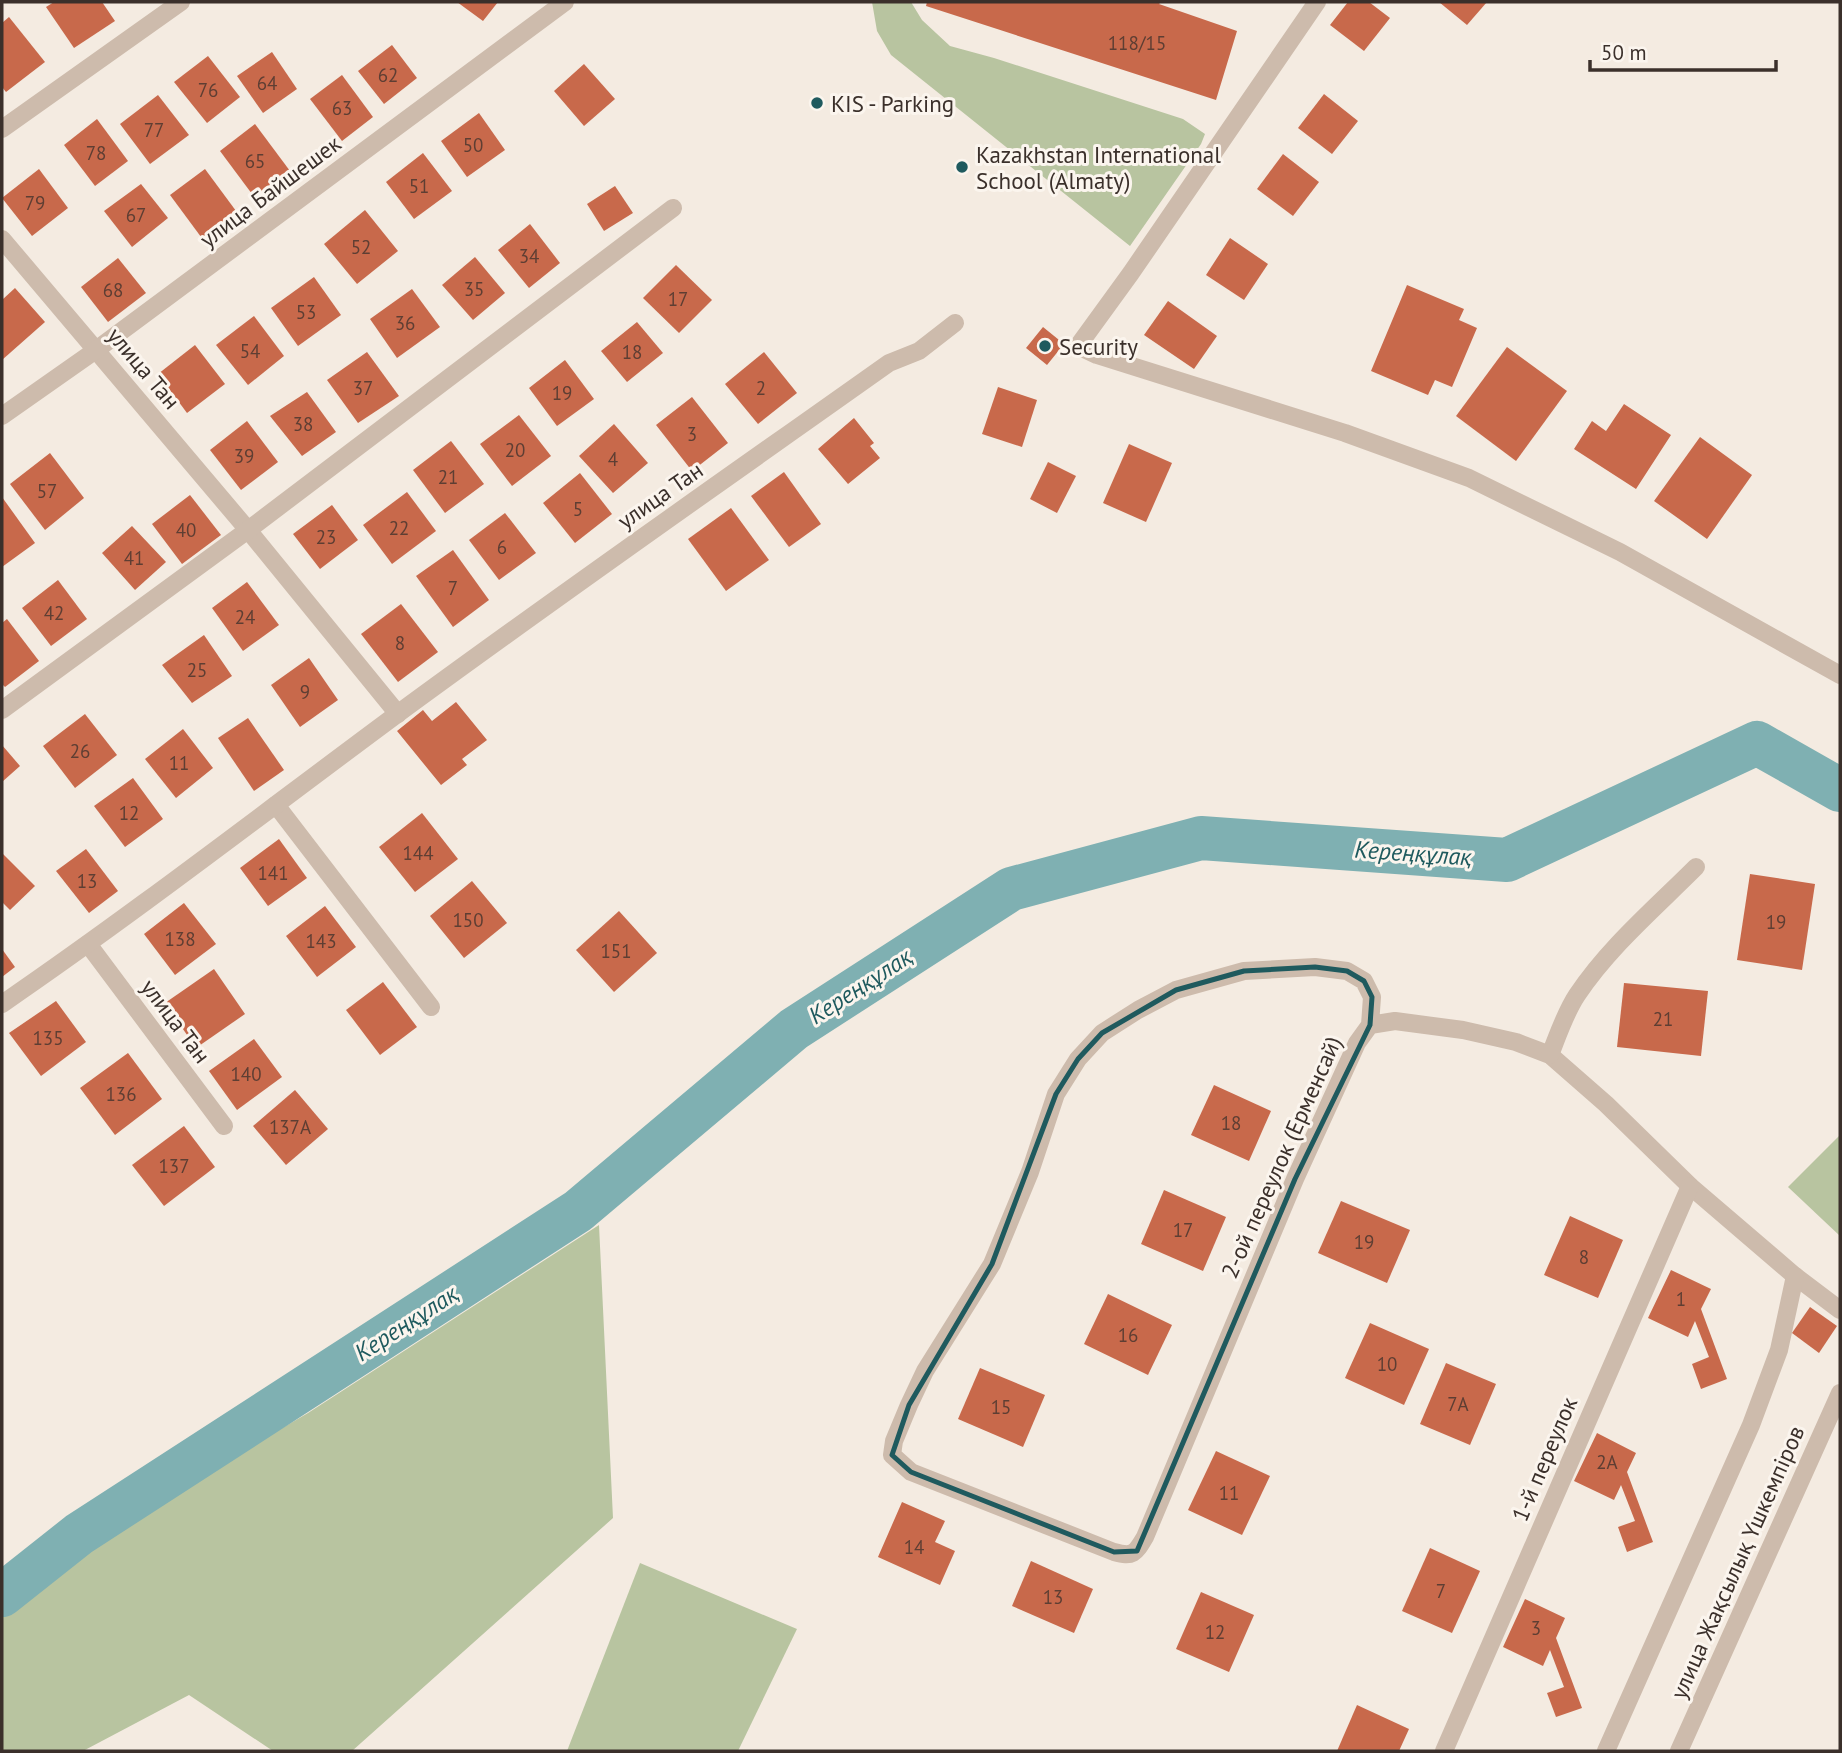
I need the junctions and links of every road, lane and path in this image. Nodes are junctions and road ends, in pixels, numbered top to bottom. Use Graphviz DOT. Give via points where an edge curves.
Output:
graph roads {
  1 [pos="181,2"];
  2 [pos="565,2"];
  3 [pos="1317,2"];
  4 [pos="2,129"];
  5 [pos="673,208"];
  6 [pos="2,239"];
  7 [pos="955,323"];
  8 [pos="96,350"];
  9 [pos="2,416"];
  10 [pos="248,530"];
  11 [pos="1840,675"];
  12 [pos="2,710"];
  13 [pos="398,713"];
  14 [pos="276,805"];
  15 [pos="1696,867"];
  16 [pos="88,944"];
  17 [pos="2,1004"];
  18 [pos="431,1007"];
  19 [pos="1370,1025"];
  20 [pos="1550,1055"];
  21 [pos="224,1126"];
  22 [pos="1690,1186"];
  23 [pos="1795,1276"];
  24 [pos="1840,1310"];
  25 [pos="1840,1393"];
  26 [pos="1444,1751"];
  27 [pos="1606,1751"];
  28 [pos="1679,1751"];
  1 -- 4 [label="street"];
  2 -- 8 [label="street, улица Байшешек"];
  3 -- 11 [label="street" via="1079,346 1469,478 1620,552"];
  5 -- 10 [label="street"];
  6 -- 8 [label="street, улица Тан"];
  7 -- 13 [label="street, улица Тан" via="919,351 889,363"];
  8 -- 9 [label="street, улица Байшешек"];
  8 -- 10 [label="street, улица Тан"];
  10 -- 12 [label="street"];
  10 -- 13 [label="street, улица Тан"];
  13 -- 14 [label="street, улица Тан"];
  14 -- 16 [label="street, улица Тан"];
  14 -- 18 [label="street"];
  15 -- 20 [label="street" via="1612,950 1585,984"];
  16 -- 17 [label="street, улица Тан"];
  16 -- 21 [label="street, улица Тан"];
  19 -- 19 [label="street, 2-ой переулок (Ерменсай)" via="1296,1179 1137,1551 1127,1555 1114,1552 911,1472 892,1455 925,1371 992,1264 1056,1094 1078,1059 1102,1033 1176,990 1244,971 1315,967 1347,971 1364,981 1372,997"];
  19 -- 20 [label="street, 2-ой переулок (Ерменсай)" via="1395,1021 1463,1030"];
  20 -- 22 [label="street, 2-ой переулок (Ерменсай)"];
  22 -- 23 [label="street, 2-ой переулок (Ерменсай)"];
  22 -- 26 [label="street, 1-й переулок"];
  23 -- 24 [label="street, 2-ой переулок (Ерменсай)"];
  23 -- 27 [label="street" via="1779,1350 1751,1425"];
  25 -- 28 [label="street, улица Жақсылық Үшкемпіров"];
}
